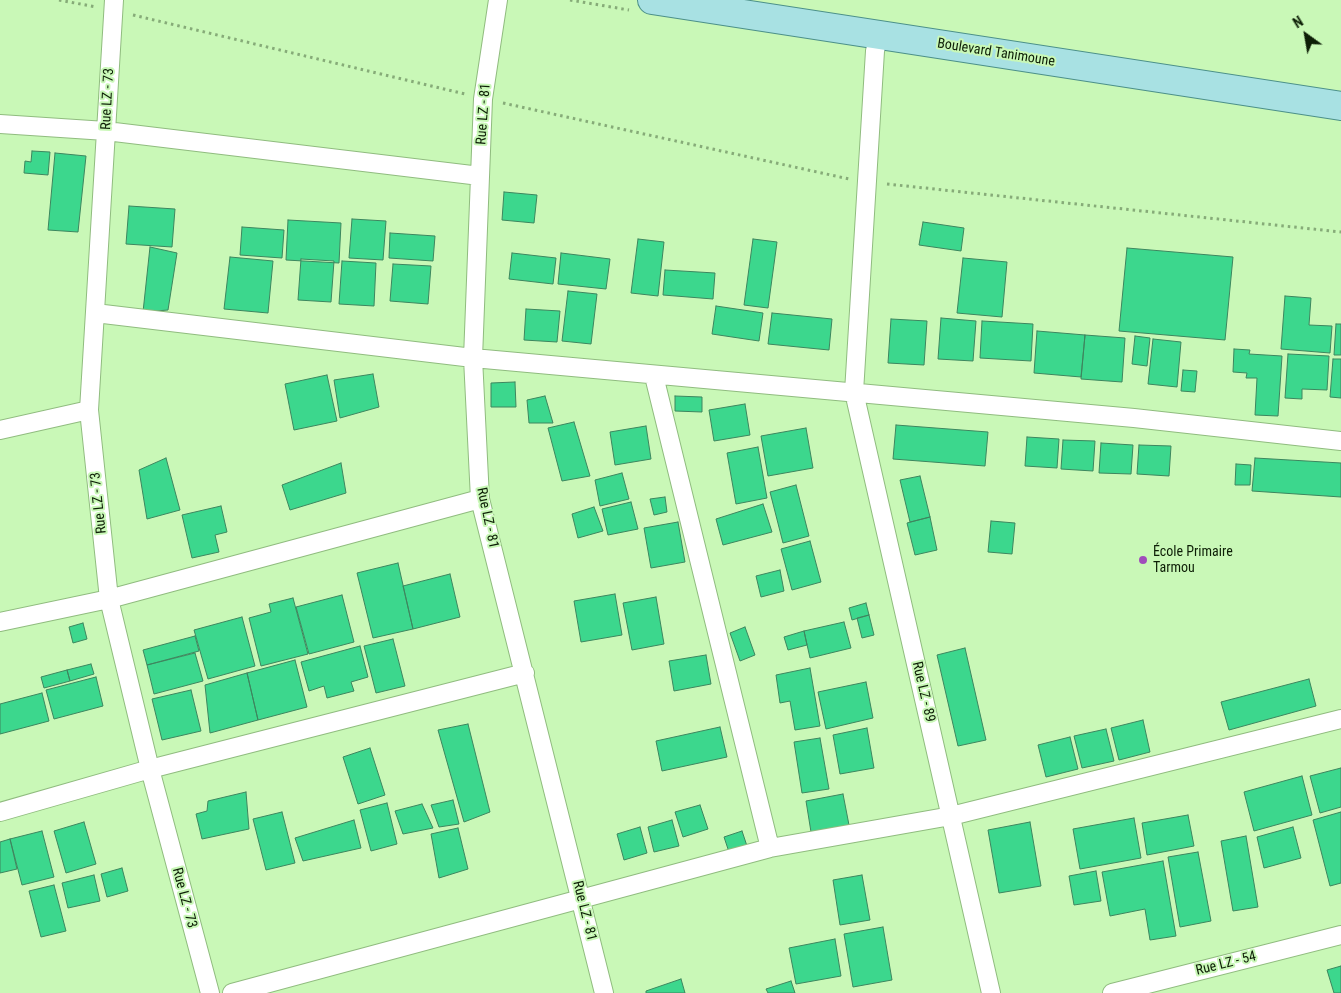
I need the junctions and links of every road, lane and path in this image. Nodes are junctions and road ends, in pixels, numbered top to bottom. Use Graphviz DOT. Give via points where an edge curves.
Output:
graph roads {
  1 [pos="59,0"];
  2 [pos="498,0"];
  3 [pos="652,0"];
  4 [pos="114,5"];
  5 [pos="879,34"];
  6 [pos="483,99"];
  7 [pos="1341,106"];
  8 [pos="0,124"];
  9 [pos="106,131"];
  10 [pos="480,176"];
  11 [pos="868,182"];
  12 [pos="1341,232"];
  13 [pos="95,313"];
  14 [pos="472,358"];
  15 [pos="654,376"];
  16 [pos="854,392"];
  17 [pos="89,410"];
  18 [pos="0,430"];
  19 [pos="1341,441"];
  20 [pos="480,498"];
  21 [pos="109,599"];
  22 [pos="0,622"];
  23 [pos="525,673"];
  24 [pos="1341,719"];
  25 [pos="150,770"];
  26 [pos="0,812"];
  27 [pos="951,816"];
  28 [pos="770,848"];
  29 [pos="581,898"];
  30 [pos="1341,935"];
  31 [pos="210,993"];
  32 [pos="232,993"];
  33 [pos="604,993"];
  34 [pos="991,993"];
  35 [pos="1112,993"];
  1 -- 4 [label="path"];
  2 -- 6 [label="street, Rue LZ - 81"];
  3 -- 5 [label="main road, Boulevard Tanimoune"];
  4 -- 6 [label="path"];
  4 -- 9 [label="street, Rue LZ - 73"];
  5 -- 7 [label="main road, Boulevard Tanimoune"];
  5 -- 11 [label="street, Rue LZ - 89" via="875,51"];
  6 -- 10 [label="street, Rue LZ - 81"];
  6 -- 11 [label="path"];
  8 -- 9 [label="street"];
  9 -- 10 [label="street"];
  9 -- 13 [label="street, Rue LZ - 73"];
  10 -- 14 [label="street, Rue LZ - 81"];
  11 -- 12 [label="path"];
  11 -- 16 [label="street, Rue LZ - 89"];
  13 -- 14 [label="street"];
  13 -- 17 [label="street, Rue LZ - 73"];
  14 -- 15 [label="street"];
  14 -- 20 [label="street, Rue LZ - 81"];
  15 -- 16 [label="street"];
  15 -- 28 [label="street"];
  16 -- 19 [label="street"];
  16 -- 27 [label="street, Rue LZ - 89"];
  17 -- 18 [label="street"];
  17 -- 21 [label="street, Rue LZ - 73"];
  20 -- 21 [label="street"];
  20 -- 23 [label="street, Rue LZ - 81"];
  21 -- 22 [label="street"];
  21 -- 25 [label="street, Rue LZ - 73"];
  23 -- 25 [label="street"];
  23 -- 29 [label="street, Rue LZ - 81"];
  24 -- 27 [label="street"];
  25 -- 26 [label="street"];
  25 -- 31 [label="street, Rue LZ - 73"];
  27 -- 28 [label="street"];
  27 -- 34 [label="street, Rue LZ - 89"];
  28 -- 29 [label="street"];
  29 -- 32 [label="street"];
  29 -- 33 [label="street, Rue LZ - 81"];
  30 -- 35 [label="street, Rue LZ - 54"];
}
